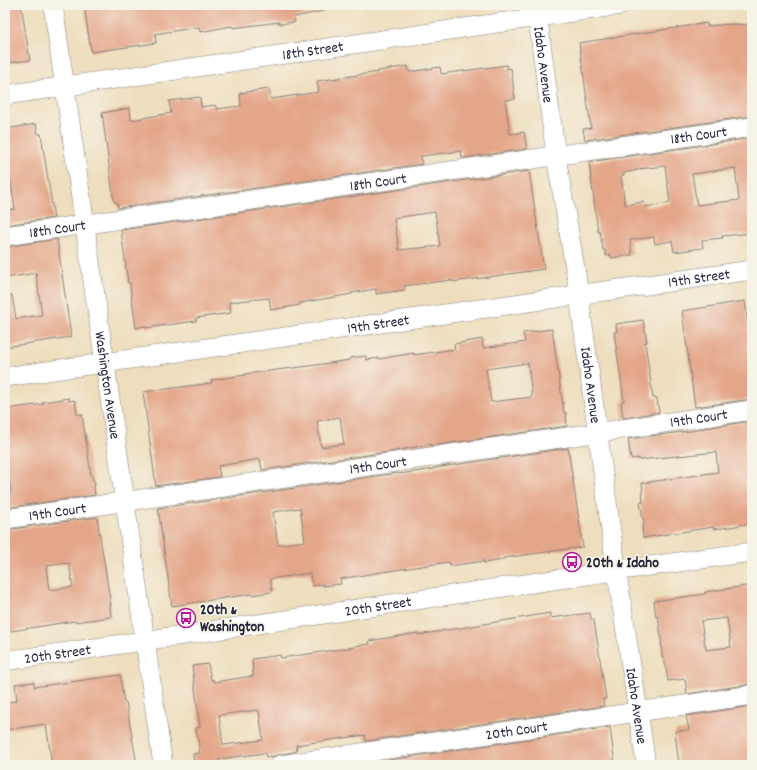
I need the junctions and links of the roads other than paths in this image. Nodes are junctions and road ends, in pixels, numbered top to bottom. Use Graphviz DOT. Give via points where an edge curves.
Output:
graph roads {
  1 [pos="53,5"];
  2 [pos="621,5"];
  3 [pos="537,11"];
  4 [pos="64,86"];
  5 [pos="5,95"];
  6 [pos="752,128"];
  7 [pos="556,156"];
  8 [pos="85,224"];
  9 [pos="5,236"];
  10 [pos="752,270"];
  11 [pos="579,295"];
  12 [pos="105,362"];
  13 [pos="5,377"];
  14 [pos="752,410"];
  15 [pos="596,433"];
  16 [pos="125,502"];
  17 [pos="5,519"];
  18 [pos="752,552"];
  19 [pos="616,570"];
  20 [pos="146,641"];
  21 [pos="5,661"];
  22 [pos="752,695"];
  23 [pos="639,711"];
  24 [pos="163,765"];
  25 [pos="280,765"];
  26 [pos="646,765"];
  1 -- 4 [label="street, Washington Avenue"];
  2 -- 3 [label="street, 18th Street"];
  3 -- 4 [label="street, 18th Street"];
  3 -- 7 [label="street, Idaho Avenue"];
  4 -- 5 [label="street, 18th Street"];
  4 -- 8 [label="street, Washington Avenue"];
  6 -- 7 [label="street, 18th Court"];
  7 -- 8 [label="street, 18th Court"];
  7 -- 11 [label="street, Idaho Avenue"];
  8 -- 9 [label="street, 18th Court"];
  8 -- 12 [label="street, Washington Avenue"];
  10 -- 11 [label="street, 19th Street"];
  11 -- 12 [label="street, 19th Street"];
  11 -- 15 [label="street, Idaho Avenue"];
  12 -- 13 [label="street, 19th Street"];
  12 -- 16 [label="street, Washington Avenue"];
  14 -- 15 [label="street, 19th Court"];
  15 -- 16 [label="street, 19th Court"];
  15 -- 19 [label="street, Idaho Avenue"];
  16 -- 17 [label="street, 19th Court"];
  16 -- 20 [label="street, Washington Avenue"];
  18 -- 19 [label="street, 20th Street"];
  19 -- 20 [label="street, 20th Street"];
  19 -- 23 [label="street, Idaho Avenue"];
  20 -- 21 [label="street, 20th Street"];
  20 -- 24 [label="street, Washington Avenue"];
  22 -- 23 [label="street, 20th Court"];
  23 -- 25 [label="street, 20th Court"];
  23 -- 26 [label="street, Idaho Avenue"];
}
